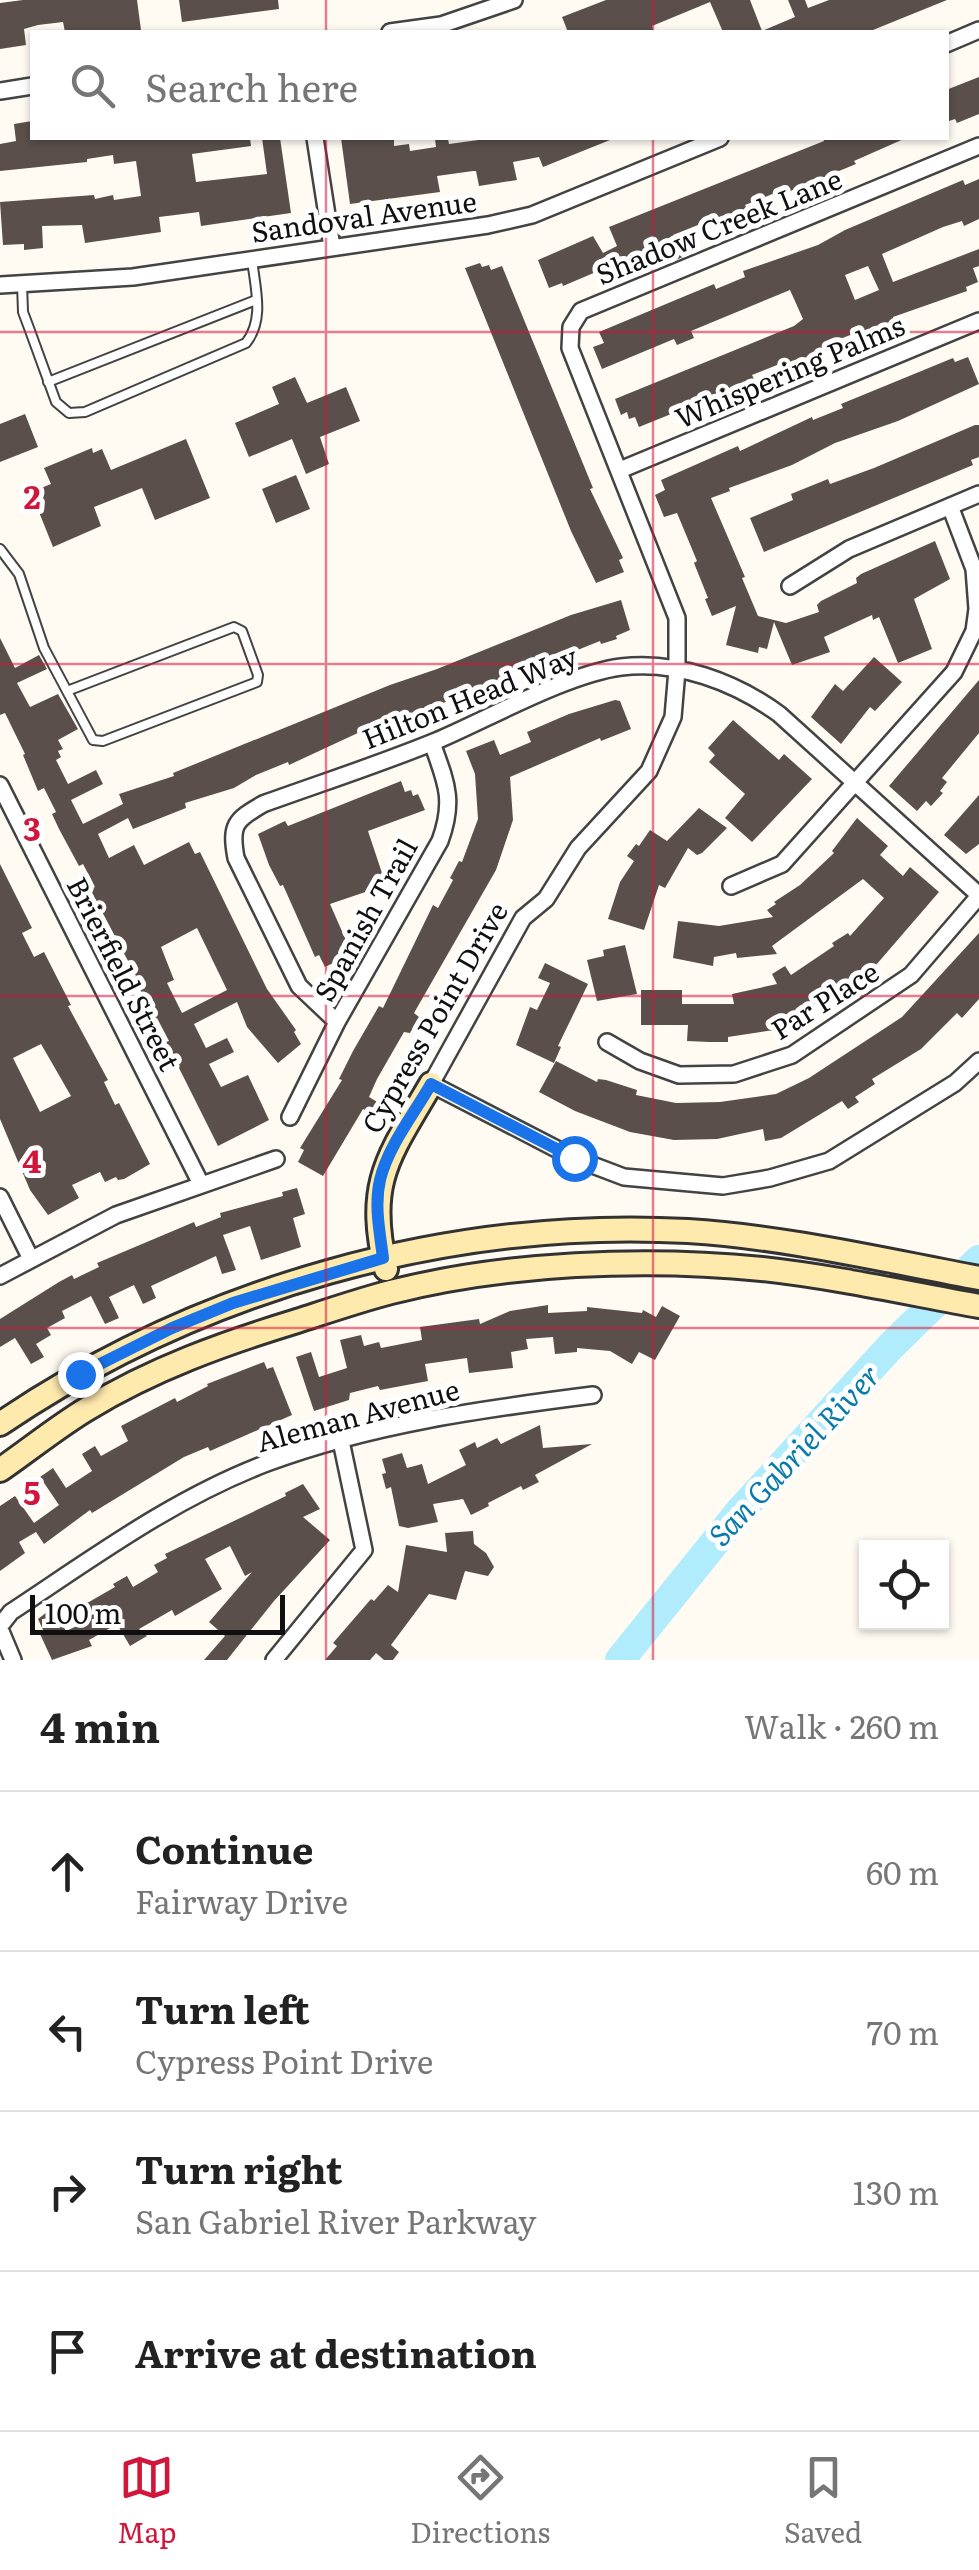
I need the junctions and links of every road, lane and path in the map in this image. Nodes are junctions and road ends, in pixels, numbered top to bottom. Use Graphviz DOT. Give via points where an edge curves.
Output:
graph roads {
  1 [pos="514,0"];
  2 [pos="405,30"];
  3 [pos="979,30"];
  4 [pos="949,43"];
  5 [pos="30,86"];
  6 [pos="0,90"];
  7 [pos="315,140"];
  8 [pos="715,140"];
  9 [pos="979,146"];
  10 [pos="332,247"];
  11 [pos="252,259"];
  12 [pos="22,284"];
  13 [pos="0,285"];
  14 [pos="256,300"];
  15 [pos="979,321"];
  16 [pos="48,382"];
  17 [pos="620,470"];
  18 [pos="979,494"];
  19 [pos="950,506"];
  20 [pos="0,550"];
  21 [pos="790,586"];
  22 [pos="677,670"];
  23 [pos="67,691"];
  24 [pos="432,743"];
  25 [pos="855,784"];
  26 [pos="0,785"];
  27 [pos="732,886"];
  28 [pos="979,896"];
  29 [pos="337,1022"];
  30 [pos="607,1042"];
  31 [pos="979,1061"];
  32 [pos="431,1084"];
  33 [pos="290,1116"];
  34 [pos="276,1159"];
  35 [pos="202,1184"];
  36 [pos="0,1197"];
  37 [pos="383,1258"];
  38 [pos="31,1259"];
  39 [pos="0,1276"];
  40 [pos="979,1278"];
  41 [pos="392,1292"];
  42 [pos="979,1306"];
  43 [pos="593,1395"];
  44 [pos="0,1424"];
  45 [pos="341,1440"];
  46 [pos="0,1470"];
  47 [pos="0,1628"];
  48 [pos="13,1660"];
  49 [pos="274,1660"];
  1 -- 2 [label="street"];
  3 -- 4 [label="street"];
  5 -- 6 [label="street"];
  7 -- 10 [label="street"];
  8 -- 10 [label="street, Sandoval Avenue" via="532,216"];
  9 -- 17 [label="street, Shadow Creek Lane" via="580,311 570,348"];
  10 -- 11 [label="street, Sandoval Avenue"];
  11 -- 12 [label="street, Sandoval Avenue" via="133,278"];
  11 -- 14 [label="lane"];
  12 -- 13 [label="street, Sandoval Avenue"];
  12 -- 16 [label="lane" via="23,312"];
  14 -- 16 [label="lane"];
  14 -- 16 [label="lane" via="258,320 246,344 85,412 69,413"];
  15 -- 17 [label="street, Whispering Palms"];
  17 -- 22 [label="street, Cypress Point Drive" via="678,618"];
  18 -- 19 [label="street"];
  19 -- 21 [label="street" via="849,548"];
  19 -- 25 [label="street" via="974,569 974,631 954,672"];
  20 -- 23 [label="lane" via="19,574"];
  22 -- 24 [label="street, Hilton Head Way" via="622,667 581,678"];
  22 -- 25 [label="street, Hilton Head Way" via="752,694"];
  22 -- 32 [label="street, Cypress Point Drive" via="673,717 649,771 578,848 546,899 523,918"];
  23 -- 23 [label="lane" via="93,740 103,741 256,682 258,675 234,626"];
  24 -- 29 [label="street, Spanish Trail" via="449,789 440,841"];
  24 -- 29 [label="street, Hilton Head Way" via="263,804 240,817 232,836 236,858 300,986"];
  25 -- 27 [label="street" via="782,864"];
  25 -- 28 [label="street, Hilton Head Way"];
  26 -- 35 [label="street, Brierfield Street"];
  28 -- 30 [label="street, Par Place" via="911,975 792,1055 734,1074 679,1074"];
  29 -- 33 [label="street, Spanish Trail"];
  31 -- 32 [label="street" via="829,1161 723,1186 624,1176 574,1158"];
  32 -- 37 [label="main road, Cypress Point Drive" via="380,1180"];
  34 -- 35 [label="street"];
  35 -- 38 [label="street" via="116,1216"];
  36 -- 38 [label="street"];
  37 -- 40 [label="main road" via="489,1239 622,1230 743,1236"];
  37 -- 41 [label="main road, Cypress Point Drive"];
  37 -- 44 [label="main road" via="172,1328"];
  38 -- 39 [label="street"];
  41 -- 42 [label="main road" via="612,1264 704,1265 817,1276"];
  41 -- 46 [label="main road" via="179,1362 88,1408"];
  43 -- 45 [label="street, Aleman Avenue" via="458,1412"];
  45 -- 47 [label="street, Aleman Avenue" via="265,1464 157,1516 11,1612"];
  45 -- 49 [label="street" via="364,1550"];
  47 -- 48 [label="street"];
}
